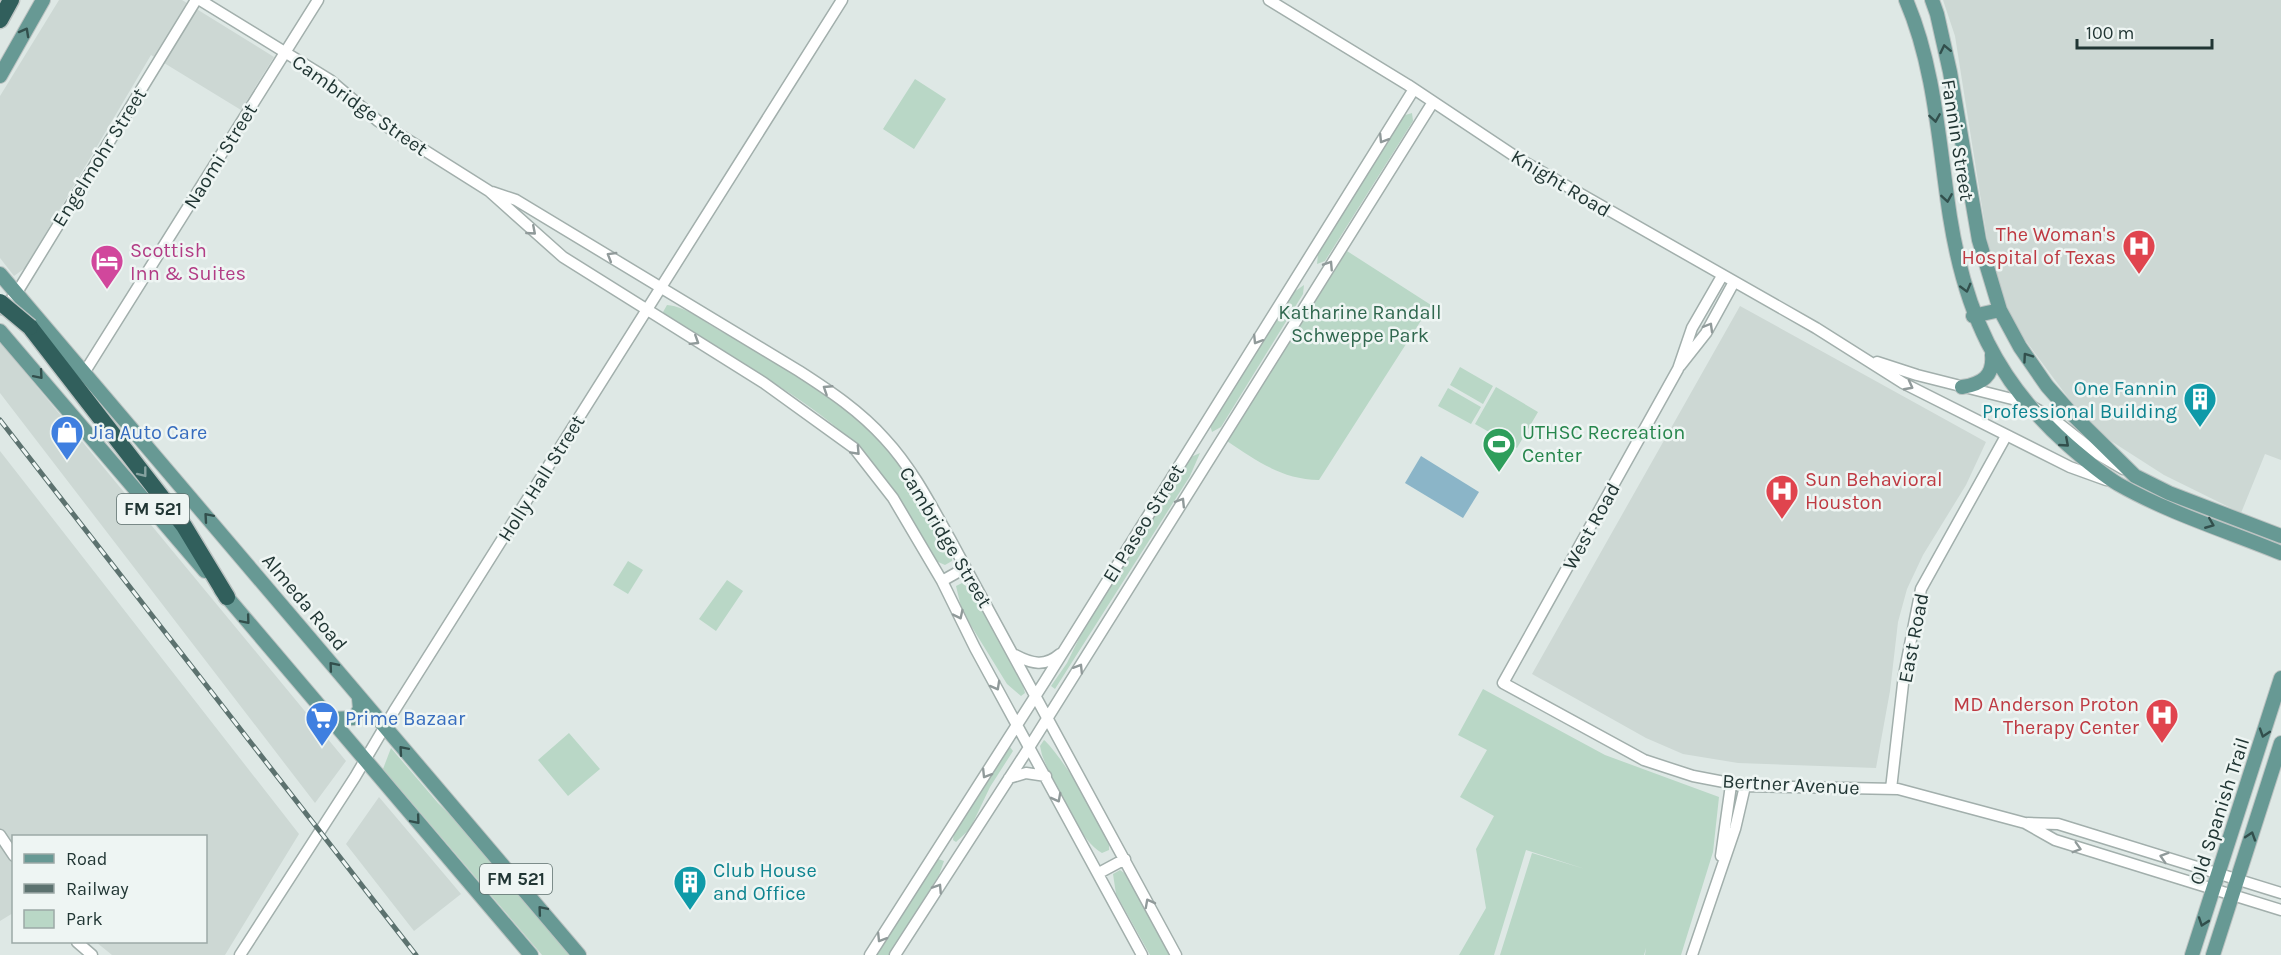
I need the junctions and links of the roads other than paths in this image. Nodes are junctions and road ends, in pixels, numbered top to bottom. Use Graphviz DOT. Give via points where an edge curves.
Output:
graph roads {
  1 [pos="11,0"];
  2 [pos="43,0"];
  3 [pos="198,0"];
  4 [pos="318,0"];
  5 [pos="842,0"];
  6 [pos="1269,0"];
  7 [pos="1906,0"];
  8 [pos="1932,0"];
  9 [pos="0,20"];
  10 [pos="285,54"];
  11 [pos="0,76"];
  12 [pos="1414,89"];
  13 [pos="1433,102"];
  14 [pos="489,191"];
  15 [pos="1300,272"];
  16 [pos="0,274"];
  17 [pos="1722,276"];
  18 [pos="1734,282"];
  19 [pos="1318,283"];
  20 [pos="661,286"];
  21 [pos="16,294"];
  22 [pos="0,302"];
  23 [pos="646,310"];
  24 [pos="2000,310"];
  25 [pos="0,311"];
  26 [pos="1973,316"];
  27 [pos="0,331"];
  28 [pos="1992,355"];
  29 [pos="1859,356"];
  30 [pos="1678,369"];
  31 [pos="84,373"];
  32 [pos="1962,387"];
  33 [pos="2024,402"];
  34 [pos="1198,435"];
  35 [pos="2006,436"];
  36 [pos="1214,449"];
  37 [pos="2135,476"];
  38 [pos="2118,484"];
  39 [pos="2183,505"];
  40 [pos="2281,536"];
  41 [pos="2281,553"];
  42 [pos="965,568"];
  43 [pos="942,581"];
  44 [pos="227,597"];
  45 [pos="1064,650"];
  46 [pos="1015,655"];
  47 [pos="2281,678"];
  48 [pos="1503,683"];
  49 [pos="1036,695"];
  50 [pos="359,698"];
  51 [pos="2276,711"];
  52 [pos="1048,717"];
  53 [pos="331,719"];
  54 [pos="1018,725"];
  55 [pos="384,728"];
  56 [pos="2281,742"];
  57 [pos="1030,746"];
  58 [pos="365,760"];
  59 [pos="1046,776"];
  60 [pos="1009,778"];
  61 [pos="1731,785"];
  62 [pos="1745,786"];
  63 [pos="1891,789"];
  64 [pos="2025,823"];
  65 [pos="0,835"];
  66 [pos="940,847"];
  67 [pos="12,853"];
  68 [pos="958,858"];
  69 [pos="1125,860"];
  70 [pos="1721,863"];
  71 [pos="1099,873"];
  72 [pos="2220,873"];
  73 [pos="2236,879"];
  74 [pos="2214,889"];
  75 [pos="2281,893"];
  76 [pos="2232,895"];
  77 [pos="2281,910"];
  78 [pos="78,943"];
  79 [pos="92,955"];
  80 [pos="240,955"];
  81 [pos="531,955"];
  82 [pos="579,955"];
  83 [pos="870,955"];
  84 [pos="895,955"];
  85 [pos="1142,955"];
  86 [pos="1176,955"];
  87 [pos="1692,955"];
  88 [pos="2192,955"];
  89 [pos="2213,955"];
  1 -- 9 [label="highway"];
  11 -- 2 [label="main road, one-way"];
  3 -- 10 [label="street, Cambridge Street"];
  3 -- 21 [label="street, Engelmohr Street"];
  4 -- 10 [label="street, Naomi Street"];
  5 -- 20 [label="street, Holly Hall Street"];
  6 -- 12 [label="street, Knight Road"];
  7 -- 26 [label="main road, Fannin Street, one-way" via="1921,45 1954,245"];
  24 -- 8 [label="main road, Fannin Street, one-way" via="1979,240 1950,72"];
  10 -- 14 [label="street, Cambridge Street" via="330,80 378,121"];
  10 -- 31 [label="street, Naomi Street"];
  12 -- 13 [label="street, Knight Road"];
  12 -- 15 [label="street, El Paseo Street, one-way"];
  13 -- 17 [label="street, Knight Road" via="1518,159"];
  19 -- 13 [label="street, El Paseo Street, one-way"];
  20 -- 14 [label="street, Cambridge Street, one-way" via="516,200"];
  14 -- 23 [label="street, Cambridge Street, one-way" via="563,257"];
  15 -- 19 [label="street"];
  15 -- 34 [label="street, El Paseo Street, one-way"];
  16 -- 21 [label="main road, Almeda Road / FM 521"];
  17 -- 18 [label="street, Knight Road"];
  17 -- 30 [label="street, West Road" via="1692,328"];
  18 -- 29 [label="street, Knight Road"];
  30 -- 18 [label="street, West Road, one-way" via="1706,333"];
  19 -- 36 [label="street, El Paseo Street"];
  20 -- 23 [label="street, Holly Hall Street"];
  42 -- 20 [label="street, Cambridge Street, one-way" via="927,497 885,439 865,420 838,396"];
  21 -- 25 [label="street, Engelmohr Street"];
  21 -- 31 [label="main road, Almeda Road / FM 521"];
  22 -- 44 [label="highway, one-way, bridge" via="30,327 184,526"];
  23 -- 43 [label="street, Cambridge Street, one-way" via="764,383 854,448 893,498"];
  23 -- 55 [label="street, Holly Hall Street"];
  24 -- 26 [label="main road"];
  37 -- 24 [label="main road, Fannin Street, one-way" via="2047,386"];
  26 -- 28 [label="main road, Fannin Street"];
  27 -- 44 [label="main road, FM 521, one-way"];
  28 -- 32 [label="main road" via="1993,366 1983,381"];
  28 -- 33 [label="main road, Fannin Street"];
  29 -- 32 [label="street, Knight Road"];
  29 -- 35 [label="street, Knight Road, one-way"];
  30 -- 48 [label="street, West Road"];
  50 -- 31 [label="main road, Almeda Road / FM 521, one-way"];
  32 -- 33 [label="street, Knight Road"];
  33 -- 37 [label="street, Knight Road"];
  33 -- 38 [label="main road, Fannin Street, one-way" via="2071,447"];
  34 -- 36 [label="street"];
  34 -- 45 [label="street, El Paseo Street"];
  35 -- 38 [label="street, Knight Road" via="2070,467"];
  35 -- 63 [label="street, East Road" via="1921,590 1904,675"];
  52 -- 36 [label="street, El Paseo Street, one-way"];
  37 -- 39 [label="main road, Fannin Street"];
  38 -- 39 [label="main road, Fannin Street"];
  39 -- 40 [label="main road, Fannin Street"];
  39 -- 41 [label="main road, Fannin Street, one-way"];
  42 -- 43 [label="street"];
  42 -- 46 [label="street, Cambridge Street"];
  43 -- 54 [label="street, Cambridge Street, one-way"];
  44 -- 53 [label="main road, FM 521, one-way"];
  45 -- 46 [label="street" via="1041,664"];
  45 -- 49 [label="street, El Paseo Street"];
  46 -- 49 [label="street, Cambridge Street"];
  47 -- 51 [label="main road, Old Spanish Trail"];
  48 -- 61 [label="street, Bertner Avenue" via="1644,760"];
  49 -- 52 [label="street, Cambridge Street"];
  49 -- 54 [label="street, El Paseo Street"];
  50 -- 53 [label="main road" via="360,710 354,718"];
  50 -- 55 [label="main road, Almeda Road / FM 521"];
  51 -- 72 [label="main road, Old Spanish Trail, one-way"];
  52 -- 57 [label="street, El Paseo Street"];
  52 -- 69 [label="street, Cambridge Street"];
  53 -- 58 [label="main road, FM 521"];
  54 -- 57 [label="street, Cambridge Street"];
  54 -- 66 [label="street, El Paseo Street, one-way"];
  55 -- 58 [label="street, Holly Hall Street"];
  82 -- 55 [label="main road, Almeda Road / FM 521, one-way"];
  73 -- 56 [label="main road, Old Spanish Trail, one-way"];
  57 -- 59 [label="street, Cambridge Street"];
  57 -- 60 [label="street, El Paseo Street"];
  58 -- 80 [label="street, Holly Hall Street"];
  58 -- 81 [label="main road, FM 521, one-way"];
  59 -- 60 [label="street" via="1026,773"];
  59 -- 71 [label="street, Cambridge Street, one-way"];
  60 -- 68 [label="street, El Paseo Street"];
  61 -- 62 [label="street, Bertner Avenue"];
  61 -- 70 [label="street"];
  62 -- 63 [label="street, Bertner Avenue"];
  62 -- 70 [label="street" via="1735,829"];
  63 -- 64 [label="street, Bertner Avenue" via="1959,803"];
  72 -- 64 [label="street, Bertner Avenue, one-way" via="2058,824"];
  64 -- 74 [label="street, Bertner Avenue, one-way" via="2055,840"];
  65 -- 67 [label="street"];
  66 -- 68 [label="street"];
  66 -- 83 [label="street, El Paseo Street, one-way"];
  84 -- 68 [label="street, El Paseo Street, one-way"];
  69 -- 71 [label="street"];
  86 -- 69 [label="street, Cambridge Street, one-way"];
  70 -- 87 [label="street"];
  71 -- 85 [label="street, Cambridge Street"];
  72 -- 73 [label="street, Bertner Avenue"];
  72 -- 74 [label="main road, Old Spanish Trail"];
  73 -- 75 [label="street, Bertner Avenue"];
  73 -- 76 [label="main road, Old Spanish Trail"];
  74 -- 76 [label="street, Bertner Avenue"];
  74 -- 88 [label="main road, Old Spanish Trail, one-way"];
  76 -- 77 [label="street, Bertner Avenue"];
  76 -- 89 [label="main road, Old Spanish Trail"];
  78 -- 79 [label="street"];
}
